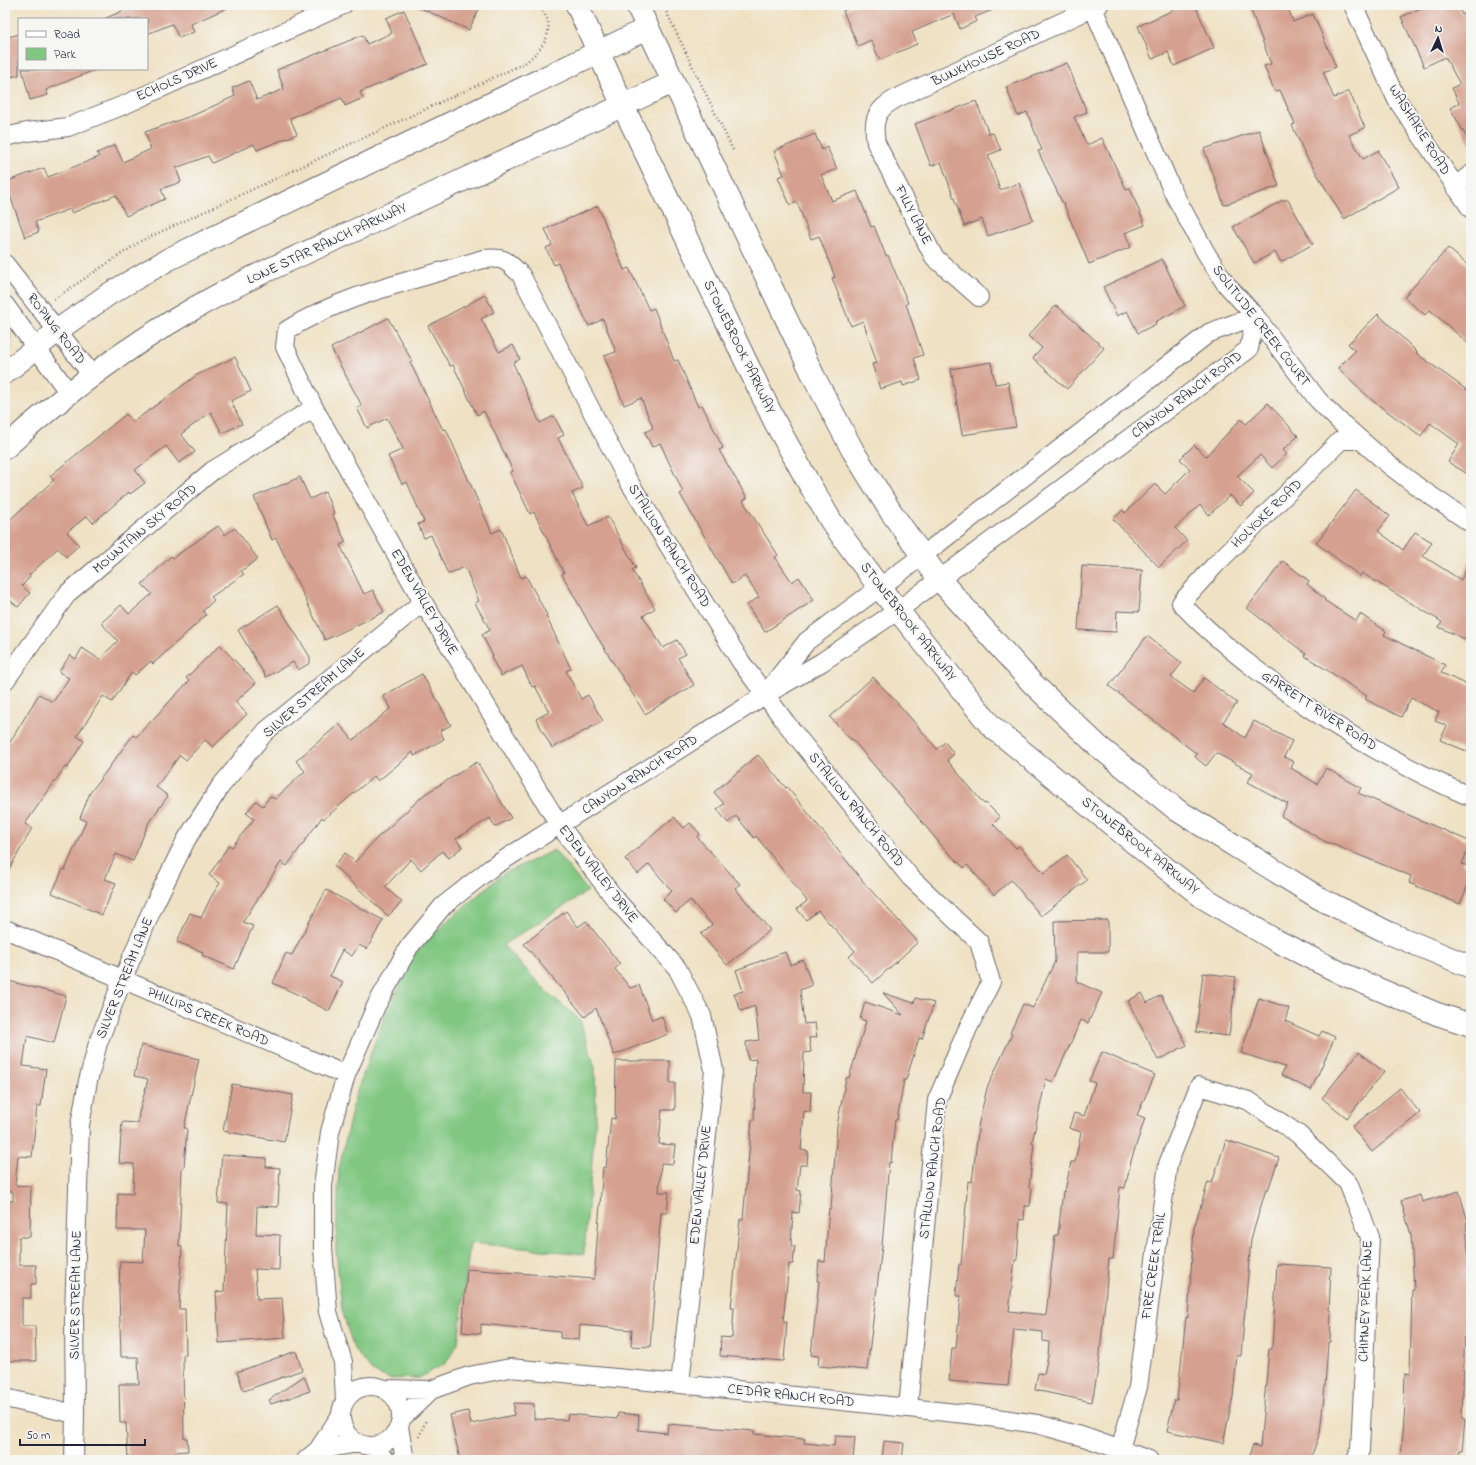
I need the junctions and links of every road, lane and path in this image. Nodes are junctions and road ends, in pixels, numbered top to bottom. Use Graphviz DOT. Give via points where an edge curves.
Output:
graph roads {
  1 [pos="343,5"];
  2 [pos="539,5"];
  3 [pos="577,5"];
  4 [pos="637,5"];
  5 [pos="663,5"];
  6 [pos="1353,5"];
  7 [pos="1096,7"];
  8 [pos="648,28"];
  9 [pos="599,51"];
  10 [pos="673,82"];
  11 [pos="623,106"];
  12 [pos="876,116"];
  13 [pos="5,137"];
  14 [pos="734,152"];
  15 [pos="1471,174"];
  16 [pos="1455,187"];
  17 [pos="1471,209"];
  18 [pos="500,257"];
  19 [pos="5,264"];
  20 [pos="979,297"];
  21 [pos="5,305"];
  22 [pos="42,309"];
  23 [pos="1255,316"];
  24 [pos="58,330"];
  25 [pos="36,347"];
  26 [pos="5,373"];
  27 [pos="92,376"];
  28 [pos="69,393"];
  29 [pos="314,408"];
  30 [pos="1360,440"];
  31 [pos="5,448"];
  32 [pos="1471,523"];
  33 [pos="922,556"];
  34 [pos="939,579"];
  35 [pos="878,587"];
  36 [pos="423,602"];
  37 [pos="1181,603"];
  38 [pos="897,611"];
  39 [pos="5,681"];
  40 [pos="765,695"];
  41 [pos="1471,796"];
  42 [pos="560,826"];
  43 [pos="5,929"];
  44 [pos="1471,966"];
  45 [pos="122,981"];
  46 [pos="1471,1025"];
  47 [pos="346,1075"];
  48 [pos="1198,1086"];
  49 [pos="343,1362"];
  50 [pos="680,1384"];
  51 [pos="378,1387"];
  52 [pos="431,1390"];
  53 [pos="5,1398"];
  54 [pos="343,1408"];
  55 [pos="908,1408"];
  56 [pos="75,1414"];
  57 [pos="429,1414"];
  58 [pos="400,1423"];
  59 [pos="418,1444"];
  60 [pos="363,1445"];
  61 [pos="1120,1449"];
  62 [pos="312,1455"];
  63 [pos="74,1460"];
  64 [pos="386,1460"];
  65 [pos="405,1460"];
  66 [pos="1149,1460"];
  67 [pos="1356,1460"];
  1 -- 13 [label="street, ECHOLS DRIVE" via="124,105 68,127"];
  2 -- 22 [label="path" via="548,22 547,35 538,53 526,63 141,241 67,289"];
  3 -- 9 [label="main road, STONEBROOK PARKWAY"];
  4 -- 8 [label="main road"];
  5 -- 14 [label="path"];
  6 -- 16 [label="street, WASHAKIE ROAD" via="1397,100"];
  7 -- 12 [label="street, BUNKHOUSE ROAD" via="897,98 886,104"];
  7 -- 23 [label="street, SOLITUDE CREEK COURT" via="1173,192 1225,283"];
  8 -- 9 [label="main road"];
  8 -- 10 [label="main road"];
  9 -- 11 [label="main road, STONEBROOK PARKWAY"];
  9 -- 24 [label="main road" via="192,246 108,294"];
  10 -- 11 [label="main road, LONE STAR RANCH PARKWAY"];
  10 -- 33 [label="main road" via="817,384 853,451"];
  11 -- 27 [label="main road, LONE STAR RANCH PARKWAY" via="222,294 167,324"];
  11 -- 35 [label="main road, STONEBROOK PARKWAY" via="775,422 831,521"];
  12 -- 20 [label="street, FILLY LANE" via="876,143 934,256"];
  15 -- 16 [label="street"];
  16 -- 17 [label="street, WASHAKIE ROAD"];
  18 -- 29 [label="street, EDEN VALLEY DRIVE" via="483,259 362,295 307,318 287,330 285,347"];
  18 -- 40 [label="street, STALLION RANCH ROAD" via="521,275 626,476 741,662"];
  19 -- 22 [label="street, ROPING ROAD"];
  21 -- 25 [label="street, ROPING ROAD"];
  22 -- 24 [label="street, ROPING ROAD"];
  23 -- 30 [label="street, SOLITUDE CREEK COURT" via="1318,400"];
  23 -- 33 [label="street, CANYON RANCH ROAD" via="1210,333"];
  23 -- 34 [label="street, CANYON RANCH ROAD" via="1249,350"];
  24 -- 25 [label="main road"];
  24 -- 27 [label="street, ROPING ROAD"];
  25 -- 26 [label="main road"];
  25 -- 28 [label="street, ROPING ROAD"];
  27 -- 28 [label="main road, LONE STAR RANCH PARKWAY"];
  28 -- 31 [label="main road, LONE STAR RANCH PARKWAY"];
  29 -- 36 [label="street, EDEN VALLEY DRIVE"];
  29 -- 39 [label="street, MOUNTAIN SKY ROAD" via="212,471 68,593"];
  30 -- 32 [label="street, SOLITUDE CREEK COURT" via="1418,487"];
  30 -- 37 [label="street, HOLYOKE ROAD" via="1341,440 1215,565"];
  33 -- 34 [label="main road"];
  33 -- 35 [label="street, CANYON RANCH ROAD"];
  34 -- 38 [label="street, CANYON RANCH ROAD"];
  34 -- 44 [label="main road" via="1032,683 1098,746 1177,810 1319,898 1389,934"];
  35 -- 38 [label="main road, STONEBROOK PARKWAY"];
  35 -- 40 [label="street, CANYON RANCH ROAD" via="807,641"];
  36 -- 42 [label="street, EDEN VALLEY DRIVE"];
  36 -- 45 [label="street, SILVER STREAM LANE" via="266,731 220,788 186,840 153,907"];
  37 -- 41 [label="street, GARRETT RIVER ROAD" via="1221,641 1307,706 1388,756"];
  38 -- 40 [label="street, CANYON RANCH ROAD" via="822,662"];
  38 -- 46 [label="main road, STONEBROOK PARKWAY" via="991,726 1204,898 1275,940 1342,974 1437,1014"];
  40 -- 42 [label="street, CANYON RANCH ROAD"];
  40 -- 55 [label="street, STALLION RANCH ROAD" via="910,877 979,942 991,982 937,1100"];
  42 -- 47 [label="street, CANYON RANCH ROAD" via="491,868 443,906 414,941 377,1004"];
  42 -- 50 [label="street, EDEN VALLEY DRIVE" via="616,900 677,968 702,1016 714,1070"];
  43 -- 45 [label="street, PHILLIPS CREEK ROAD"];
  45 -- 47 [label="street, PHILLIPS CREEK ROAD"];
  45 -- 56 [label="street, SILVER STREAM LANE" via="98,1044 80,1125 74,1316"];
  47 -- 49 [label="street, CANYON RANCH ROAD" via="330,1132 323,1194 323,1248 328,1312"];
  48 -- 61 [label="street, FIRE CREEK TRAIL" via="1168,1164 1138,1387"];
  48 -- 67 [label="street, CHIMNEY PEAK LANE" via="1249,1101 1298,1134 1348,1184 1370,1237 1360,1450"];
  49 -- 51 [label="street"];
  49 -- 54 [label="street, CANYON RANCH ROAD"];
  50 -- 52 [label="street, CEDAR RANCH ROAD" via="510,1368 469,1376"];
  50 -- 55 [label="street, CEDAR RANCH ROAD"];
  51 -- 52 [label="street, CEDAR RANCH ROAD"];
  51 -- 54 [label="street" via="357,1390"];
  51 -- 58 [label="street" via="395,1398 399,1404"];
  52 -- 58 [label="street, CEDAR RANCH ROAD"];
  53 -- 56 [label="street"];
  54 -- 60 [label="street" via="341,1422 347,1435"];
  54 -- 62 [label="street"];
  55 -- 61 [label="street, CEDAR RANCH ROAD" via="1037,1424"];
  56 -- 63 [label="street, SILVER STREAM LANE"];
  57 -- 59 [label="path"];
  58 -- 60 [label="street" via="390,1440 384,1444"];
  58 -- 65 [label="street"];
  60 -- 62 [label="street"];
  60 -- 64 [label="street"];
  61 -- 66 [label="street, CEDAR RANCH ROAD"];
}
